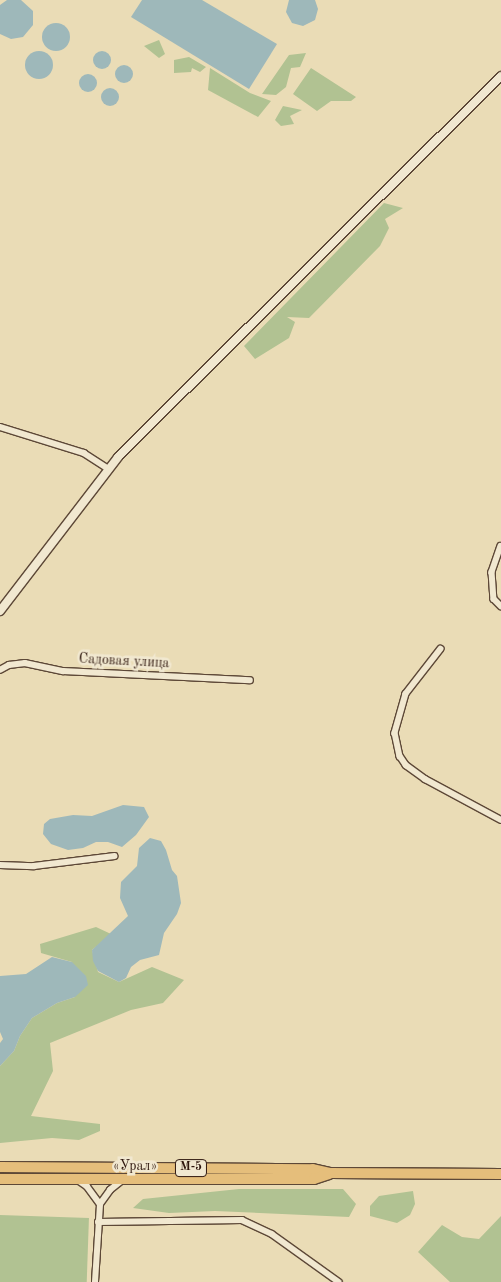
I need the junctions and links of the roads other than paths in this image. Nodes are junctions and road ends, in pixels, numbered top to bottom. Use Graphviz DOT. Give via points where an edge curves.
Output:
graph roads {
  1 [pos="501,76"];
  2 [pos="0,427"];
  3 [pos="109,469"];
  4 [pos="501,546"];
  5 [pos="501,606"];
  6 [pos="0,611"];
  7 [pos="441,648"];
  8 [pos="0,670"];
  9 [pos="250,680"];
  10 [pos="501,820"];
  11 [pos="114,856"];
  12 [pos="0,864"];
  13 [pos="0,1167"];
  14 [pos="330,1173"];
  15 [pos="501,1174"];
  16 [pos="0,1179"];
  17 [pos="77,1180"];
  18 [pos="122,1180"];
  19 [pos="100,1204"];
  20 [pos="98,1222"];
  21 [pos="95,1282"];
  22 [pos="340,1282"];
  1 -- 3 [label="street"];
  2 -- 3 [label="street" via="84,453"];
  3 -- 6 [label="street"];
  4 -- 5 [label="street" via="492,572 494,599"];
  7 -- 10 [label="street" via="406,694 395,733 400,756 406,765 426,779"];
  8 -- 9 [label="street, Садовая улица" via="25,663 63,671"];
  11 -- 12 [label="street" via="34,866"];
  13 -- 14 [label="highway, «Урал» / М-5" via="313,1169"];
  14 -- 15 [label="highway, «Урал» / М-5"];
  14 -- 18 [label="highway, «Урал» / М-5" via="314,1179"];
  16 -- 17 [label="highway, «Урал» / М-5"];
  17 -- 18 [label="highway, «Урал» / М-5"];
  17 -- 19 [label="street" via="87,1186"];
  18 -- 19 [label="street"];
  19 -- 20 [label="street"];
  20 -- 21 [label="street"];
  20 -- 22 [label="street" via="242,1220 272,1234"];
}
